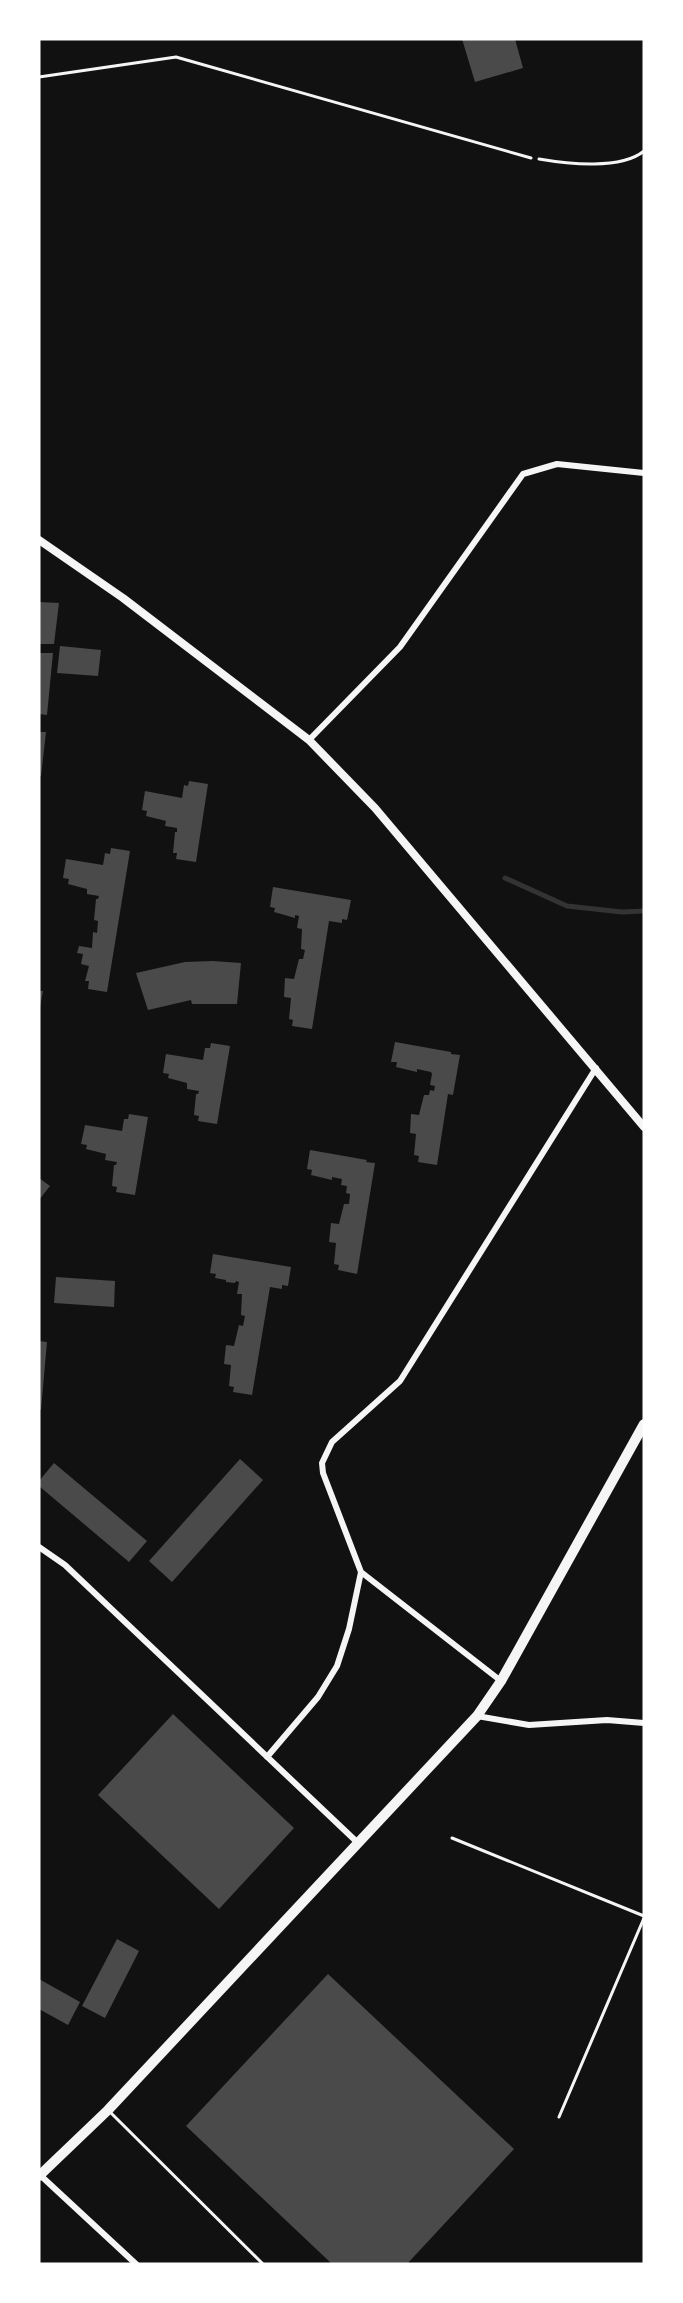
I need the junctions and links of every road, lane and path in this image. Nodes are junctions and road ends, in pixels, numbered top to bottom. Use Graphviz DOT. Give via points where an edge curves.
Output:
graph roads {
  1 [pos="39,77"];
  2 [pos="644,151"];
  3 [pos="531,158"];
  4 [pos="644,474"];
  5 [pos="39,540"];
  6 [pos="309,741"];
  7 [pos="596,1068"];
  8 [pos="644,1127"];
  9 [pos="644,1424"];
  10 [pos="39,1547"];
  11 [pos="361,1572"];
  12 [pos="501,1681"];
  13 [pos="477,1716"];
  14 [pos="644,1723"];
  15 [pos="267,1757"];
  16 [pos="452,1838"];
  17 [pos="358,1843"];
  18 [pos="644,1917"];
  19 [pos="108,2110"];
  20 [pos="559,2117"];
  21 [pos="40,2175"];
  22 [pos="136,2264"];
  23 [pos="263,2264"];
  1 -- 3 [label="lane" via="176,57"];
  2 -- 3 [label="path" via="635,159 578,165"];
  4 -- 6 [label="street" via="556,464 523,474 400,647"];
  5 -- 6 [label="street" via="123,598"];
  6 -- 7 [label="street" via="375,808"];
  7 -- 8 [label="street"];
  7 -- 11 [label="street" via="399,1381 332,1443 322,1463"];
  9 -- 12 [label="main road"];
  10 -- 15 [label="street" via="66,1565"];
  11 -- 12 [label="street"];
  11 -- 15 [label="street" via="337,1666 308,1711"];
  12 -- 13 [label="main road"];
  13 -- 14 [label="street" via="529,1725 608,1720"];
  13 -- 17 [label="main road"];
  15 -- 17 [label="street"];
  16 -- 18 [label="lane"];
  17 -- 19 [label="main road"];
  18 -- 20 [label="lane"];
  19 -- 21 [label="main road"];
  19 -- 23 [label="lane"];
  21 -- 22 [label="street"];
}
